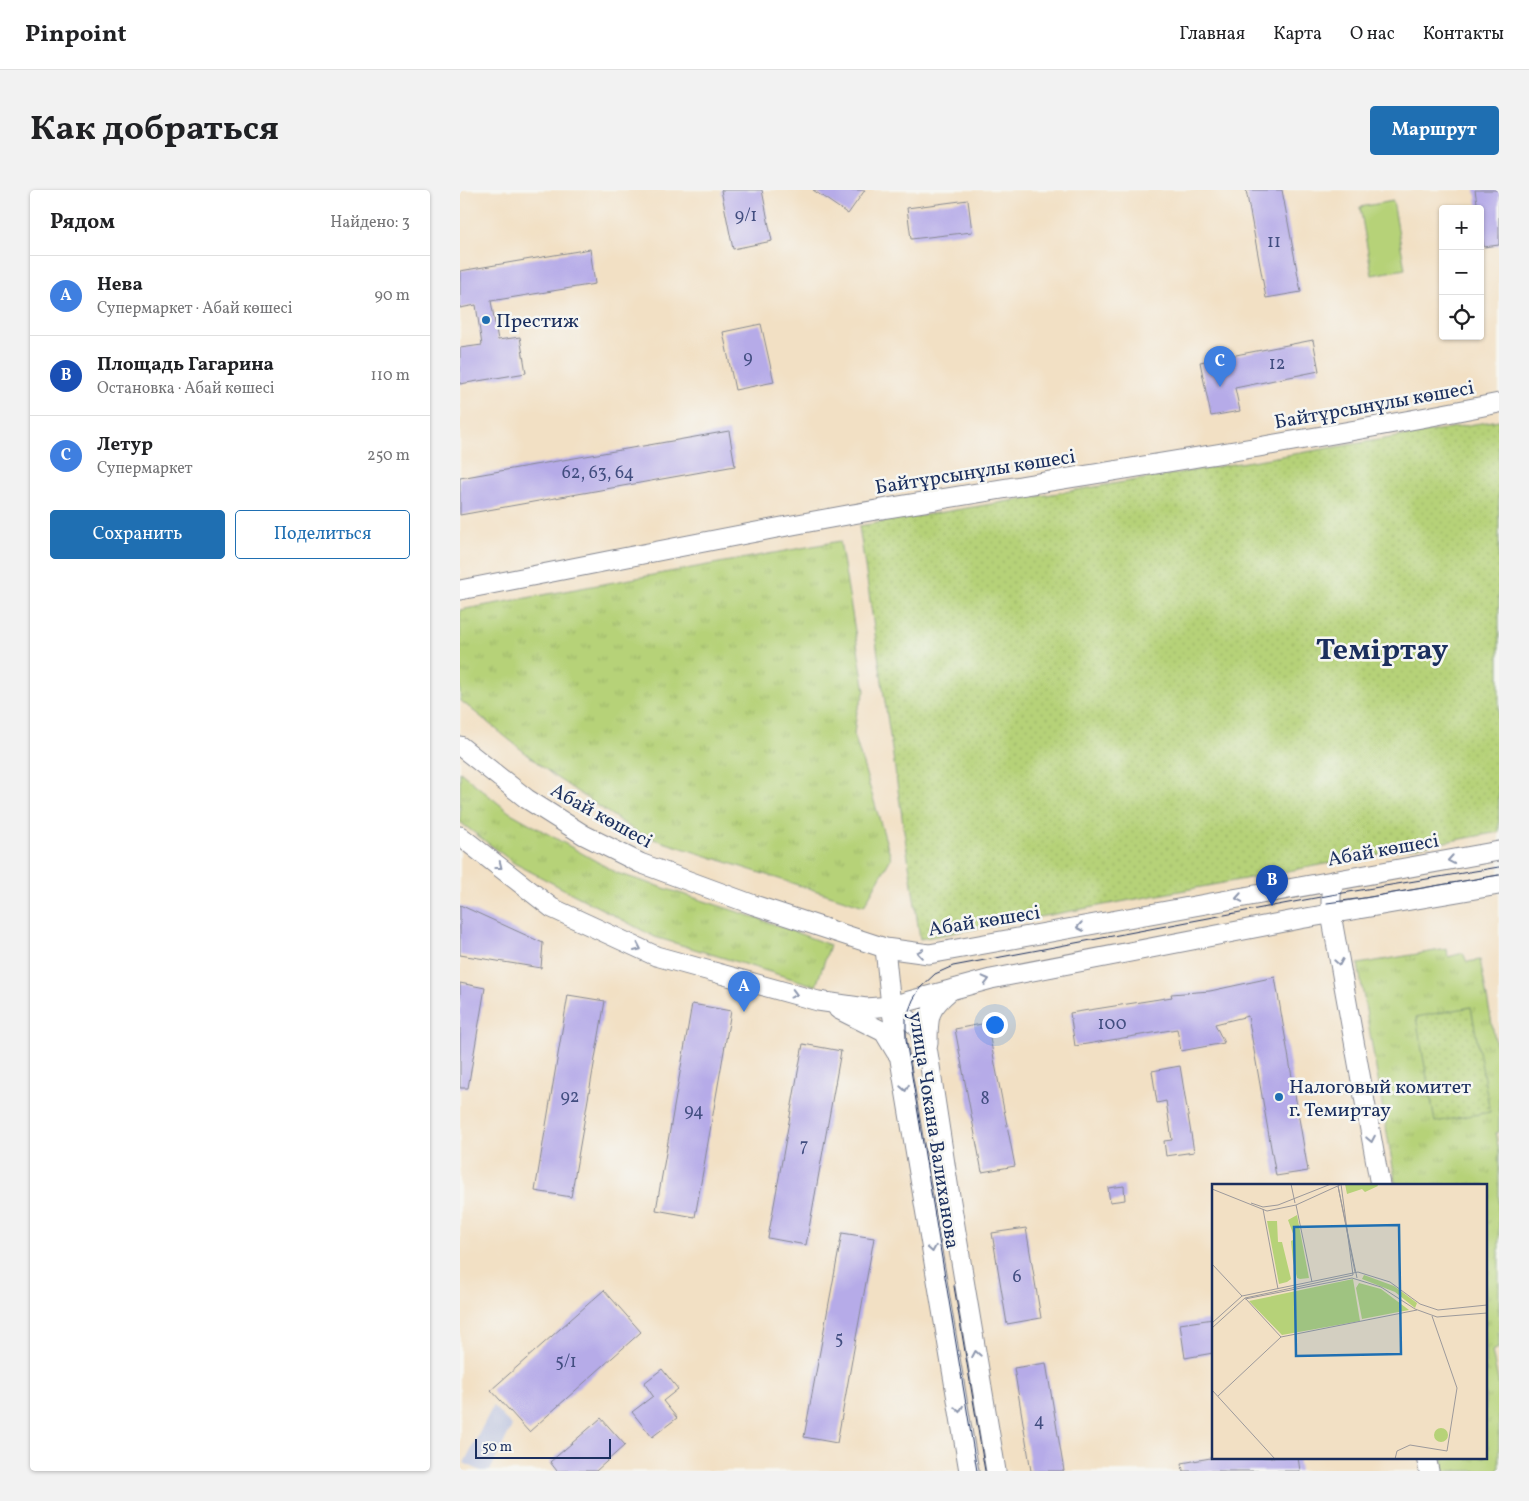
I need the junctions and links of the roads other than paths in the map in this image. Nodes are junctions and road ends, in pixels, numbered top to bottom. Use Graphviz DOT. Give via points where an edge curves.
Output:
graph roads {
  1 [pos="1499,404"];
  2 [pos="460,590"];
  3 [pos="460,746"];
  4 [pos="460,836"];
  5 [pos="1499,851"];
  6 [pos="1334,881"];
  7 [pos="1499,885"];
  8 [pos="1331,914"];
  9 [pos="885,948"];
  10 [pos="951,990"];
  11 [pos="818,1001"];
  12 [pos="891,1006"];
  13 [pos="928,1053"];
  14 [pos="900,1058"];
  15 [pos="1380,1184"];
  16 [pos="1426,1458"];
  17 [pos="969,1471"];
  18 [pos="996,1471"];
  19 [pos="1429,1471"];
  1 -- 2 [label="street, Байтұрсынұлы көшесі" via="1415,421 843,516"];
  3 -- 9 [label="street, Абай көшесі" via="527,799 584,835 640,863"];
  4 -- 11 [label="street, one-way" via="552,908 656,956"];
  5 -- 6 [label="street, Абай көшесі, one-way"];
  6 -- 8 [label="street"];
  6 -- 9 [label="street, Абай көшесі, one-way" via="929,954"];
  7 -- 8 [label="street"];
  10 -- 8 [label="street, one-way" via="998,978"];
  8 -- 15 [label="street, one-way"];
  9 -- 12 [label="street"];
  10 -- 12 [label="street"];
  10 -- 13 [label="street" via="931,1010"];
  11 -- 12 [label="street" via="866,1008"];
  11 -- 14 [label="street" via="884,1032"];
  12 -- 13 [label="street, улица Чокана Валиханова" via="918,1027"];
  12 -- 14 [label="street, улица Чокана Валиханова"];
  18 -- 13 [label="street, улица Чокана Валиханова, one-way"];
  14 -- 17 [label="street, улица Чокана Валиханова, one-way"];
  16 -- 19 [label="street"];
}
